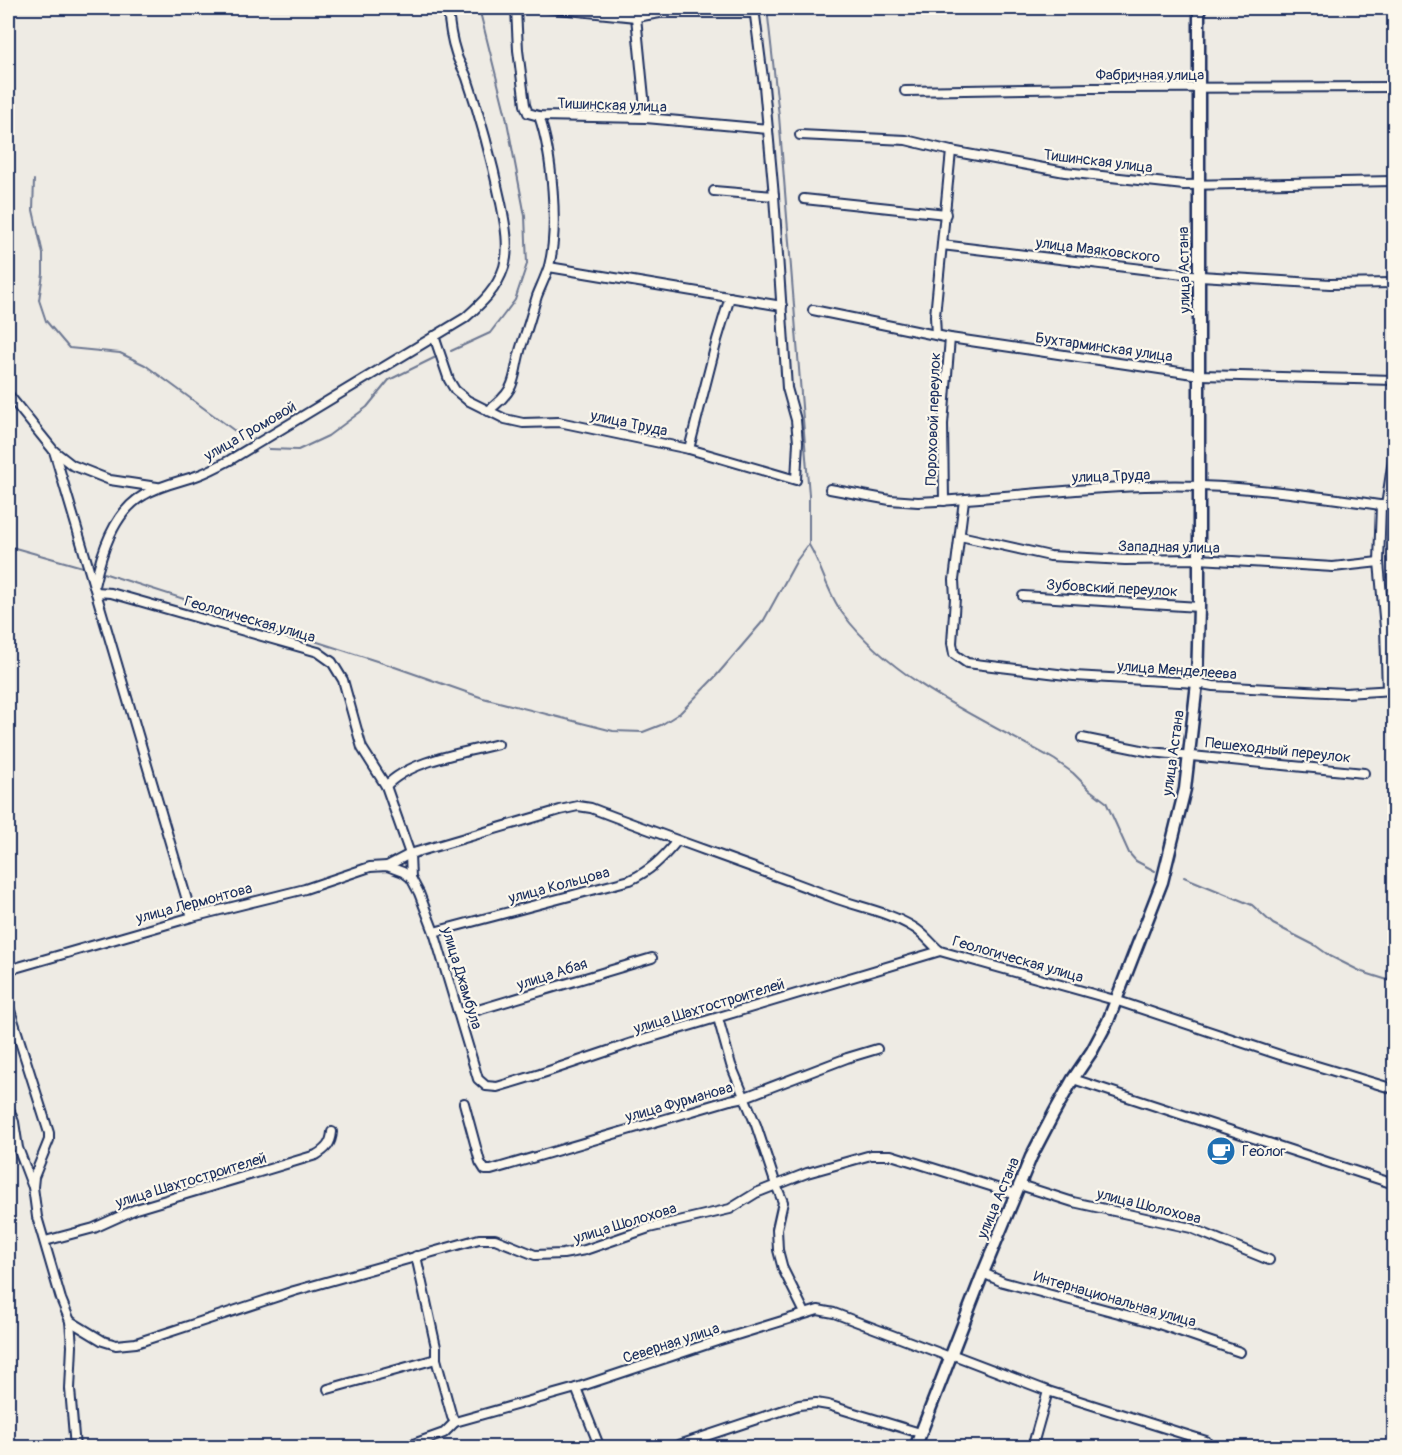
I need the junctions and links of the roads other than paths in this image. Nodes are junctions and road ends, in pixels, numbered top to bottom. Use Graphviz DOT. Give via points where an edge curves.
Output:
graph roads {
  1 [pos="448,8"];
  2 [pos="516,8"];
  3 [pos="549,8"];
  4 [pos="1199,8"];
  5 [pos="754,10"];
  6 [pos="636,17"];
  7 [pos="1395,87"];
  8 [pos="1199,88"];
  9 [pos="905,91"];
  10 [pos="539,116"];
  11 [pos="646,118"];
  12 [pos="768,129"];
  13 [pos="800,135"];
  14 [pos="951,151"];
  15 [pos="1395,181"];
  16 [pos="1198,186"];
  17 [pos="714,191"];
  18 [pos="774,196"];
  19 [pos="804,199"];
  20 [pos="946,213"];
  21 [pos="942,245"];
  22 [pos="549,267"];
  23 [pos="1200,276"];
  24 [pos="1395,283"];
  25 [pos="730,297"];
  26 [pos="782,306"];
  27 [pos="813,310"];
  28 [pos="936,335"];
  29 [pos="434,336"];
  30 [pos="950,338"];
  31 [pos="1200,375"];
  32 [pos="1395,380"];
  33 [pos="8,394"];
  34 [pos="488,411"];
  35 [pos="689,449"];
  36 [pos="54,451"];
  37 [pos="1395,453"];
  38 [pos="1198,486"];
  39 [pos="159,487"];
  40 [pos="830,489"];
  41 [pos="964,500"];
  42 [pos="944,501"];
  43 [pos="1387,506"];
  44 [pos="960,536"];
  45 [pos="1199,560"];
  46 [pos="1380,562"];
  47 [pos="95,589"];
  48 [pos="1023,597"];
  49 [pos="1199,607"];
  50 [pos="1197,683"];
  51 [pos="1391,690"];
  52 [pos="1082,738"];
  53 [pos="498,744"];
  54 [pos="1189,754"];
  55 [pos="1364,773"];
  56 [pos="386,786"];
  57 [pos="578,806"];
  58 [pos="677,841"];
  59 [pos="410,854"];
  60 [pos="387,866"];
  61 [pos="411,878"];
  62 [pos="192,917"];
  63 [pos="434,932"];
  64 [pos="940,951"];
  65 [pos="652,958"];
  66 [pos="8,970"];
  67 [pos="1118,1001"];
  68 [pos="8,1004"];
  69 [pos="461,1015"];
  70 [pos="717,1018"];
  71 [pos="877,1049"];
  72 [pos="1073,1079"];
  73 [pos="486,1086"];
  74 [pos="1395,1089"];
  75 [pos="745,1097"];
  76 [pos="464,1103"];
  77 [pos="8,1106"];
  78 [pos="332,1132"];
  79 [pos="1395,1184"];
  80 [pos="776,1185"];
  81 [pos="33,1187"];
  82 [pos="1018,1190"];
  83 [pos="45,1241"];
  84 [pos="416,1256"];
  85 [pos="1269,1260"];
  86 [pos="983,1273"];
  87 [pos="805,1313"];
  88 [pos="70,1321"];
  89 [pos="1240,1352"];
  90 [pos="951,1356"];
  91 [pos="436,1359"];
  92 [pos="576,1388"];
  93 [pos="328,1389"];
  94 [pos="1047,1390"];
  95 [pos="455,1422"];
  96 [pos="920,1433"];
  97 [pos="1206,1441"];
  98 [pos="75,1448"];
  99 [pos="402,1448"];
  100 [pos="600,1448"];
  101 [pos="669,1448"];
  102 [pos="915,1448"];
  103 [pos="1032,1448"];
  1 -- 29 [label="street, улица Громовой" via="456,55 467,76 493,165 506,252 497,283 485,301"];
  2 -- 10 [label="street, Тишинская улица" via="525,105 528,113"];
  3 -- 6 [label="street"];
  4 -- 8 [label="street, улица Астана"];
  5 -- 6 [label="street"];
  5 -- 12 [label="street"];
  6 -- 11 [label="street"];
  7 -- 8 [label="street, Фабричная улица"];
  8 -- 9 [label="street, Фабричная улица"];
  8 -- 16 [label="street, улица Астана"];
  10 -- 11 [label="street, Тишинская улица"];
  10 -- 22 [label="street" via="554,198"];
  11 -- 12 [label="street, Тишинская улица"];
  12 -- 18 [label="street"];
  13 -- 14 [label="street, Тишинская улица" via="906,140"];
  14 -- 16 [label="street, Тишинская улица" via="1065,172"];
  14 -- 20 [label="street"];
  15 -- 16 [label="street, Тишинская улица"];
  16 -- 23 [label="street, улица Астана"];
  17 -- 18 [label="street"];
  18 -- 26 [label="street"];
  19 -- 20 [label="street"];
  20 -- 21 [label="street"];
  21 -- 23 [label="street, улица Маяковского"];
  21 -- 28 [label="street"];
  22 -- 25 [label="street"];
  22 -- 34 [label="street" via="509,394"];
  23 -- 24 [label="street, улица Маяковского" via="1330,284"];
  23 -- 31 [label="street, улица Астана"];
  25 -- 26 [label="street"];
  25 -- 35 [label="street"];
  26 -- 35 [label="street, улица Труда" via="787,388 798,442 796,480"];
  27 -- 28 [label="street, Бухтарминская улица"];
  28 -- 30 [label="street, Бухтарминская улица"];
  29 -- 34 [label="street, улица Труда" via="455,390"];
  29 -- 39 [label="street, улица Громовой" via="230,460 198,476"];
  30 -- 31 [label="street, Бухтарминская улица"];
  30 -- 42 [label="street, Пороховой переулок" via="943,424"];
  31 -- 32 [label="street, Бухтарминская улица"];
  31 -- 38 [label="street, улица Астана"];
  33 -- 36 [label="street"];
  34 -- 35 [label="street, улица Труда" via="523,423 559,422"];
  36 -- 39 [label="street" via="72,465 99,476"];
  36 -- 47 [label="street"];
  37 -- 43 [label="street"];
  38 -- 41 [label="street, улица Труда" via="1106,488"];
  38 -- 43 [label="street, улица Труда" via="1258,489"];
  38 -- 45 [label="street, улица Астана"];
  39 -- 47 [label="street, улица Громовой" via="141,496 121,517 104,549"];
  40 -- 42 [label="street, улица Труда" via="890,500"];
  41 -- 42 [label="street, улица Труда"];
  41 -- 44 [label="street"];
  43 -- 46 [label="street"];
  44 -- 45 [label="street, Западная улица" via="1050,556"];
  44 -- 50 [label="street, улица Менделеева" via="952,643 959,659 1074,676"];
  45 -- 46 [label="street, Западная улица" via="1333,567"];
  45 -- 49 [label="street, улица Астана"];
  46 -- 51 [label="street"];
  47 -- 56 [label="street, Геологическая улица" via="318,652 332,662 343,680 362,748"];
  47 -- 62 [label="street"];
  48 -- 49 [label="street, Зубовский переулок"];
  49 -- 50 [label="street, улица Астана"];
  50 -- 51 [label="street, улица Менделеева" via="1345,693"];
  50 -- 54 [label="street, улица Астана"];
  52 -- 54 [label="street, Пешеходный переулок" via="1151,752"];
  53 -- 56 [label="street" via="424,764 401,773"];
  54 -- 55 [label="street, Пешеходный переулок"];
  54 -- 67 [label="street, улица Астана" via="1165,874"];
  56 -- 59 [label="street, улица Джамбула"];
  57 -- 58 [label="street, Геологическая улица"];
  57 -- 59 [label="street, улица Лермонтова"];
  58 -- 63 [label="street, улица Кольцова" via="653,867 630,880"];
  58 -- 64 [label="street, Геологическая улица" via="898,919 923,933"];
  59 -- 60 [label="street, улица Лермонтова"];
  59 -- 61 [label="street, улица Джамбула"];
  60 -- 61 [label="street, улица Джамбула"];
  60 -- 62 [label="street, улица Лермонтова" via="370,867 305,889"];
  61 -- 63 [label="street, улица Джамбула"];
  62 -- 66 [label="street, улица Лермонтова"];
  63 -- 69 [label="street, улица Джамбула"];
  64 -- 67 [label="street, Геологическая улица"];
  64 -- 70 [label="street, улица Шахтостроителей"];
  65 -- 69 [label="street, улица Абая"];
  67 -- 72 [label="street, улица Астана" via="1097,1044"];
  67 -- 74 [label="street, Геологическая улица"];
  68 -- 81 [label="street" via="49,1133"];
  69 -- 73 [label="street, улица Джамбула" via="478,1078"];
  70 -- 73 [label="street, улица Шахтостроителей" via="497,1087"];
  70 -- 75 [label="street" via="730,1065"];
  71 -- 75 [label="street, улица Фурманова"];
  72 -- 79 [label="street"];
  72 -- 82 [label="street, улица Астана"];
  75 -- 76 [label="street, улица Фурманова" via="491,1170 485,1170 480,1162"];
  75 -- 80 [label="street"];
  77 -- 81 [label="street"];
  78 -- 83 [label="street, улица Шахтостроителей" via="326,1149 316,1155 145,1206 94,1228"];
  80 -- 82 [label="street, улица Шолохова" via="878,1154"];
  80 -- 84 [label="street, улица Шолохова" via="730,1209 649,1228 585,1250 535,1255 487,1238"];
  80 -- 87 [label="street" via="783,1202 777,1229 778,1250"];
  81 -- 83 [label="street"];
  82 -- 85 [label="street, улица Шолохова" via="1191,1228"];
  82 -- 86 [label="street, улица Астана"];
  83 -- 88 [label="street"];
  84 -- 88 [label="street, улица Шолохова" via="136,1343 116,1345 103,1341"];
  84 -- 91 [label="street"];
  86 -- 89 [label="street, Интернациональная улица" via="1003,1282 1156,1323"];
  86 -- 90 [label="street, улица Астана"];
  87 -- 90 [label="street, Северная улица" via="834,1313"];
  87 -- 92 [label="street, Северная улица"];
  88 -- 98 [label="street"];
  90 -- 94 [label="street, Северная улица"];
  90 -- 96 [label="street, улица Астана"];
  91 -- 93 [label="street"];
  91 -- 95 [label="street"];
  92 -- 95 [label="street, Северная улица"];
  92 -- 100 [label="street"];
  94 -- 97 [label="street, Северная улица"];
  94 -- 103 [label="street"];
  95 -- 99 [label="street, Северная улица" via="444,1433"];
  96 -- 101 [label="street" via="816,1403 799,1405"];
  96 -- 102 [label="street, улица Астана"];
}
